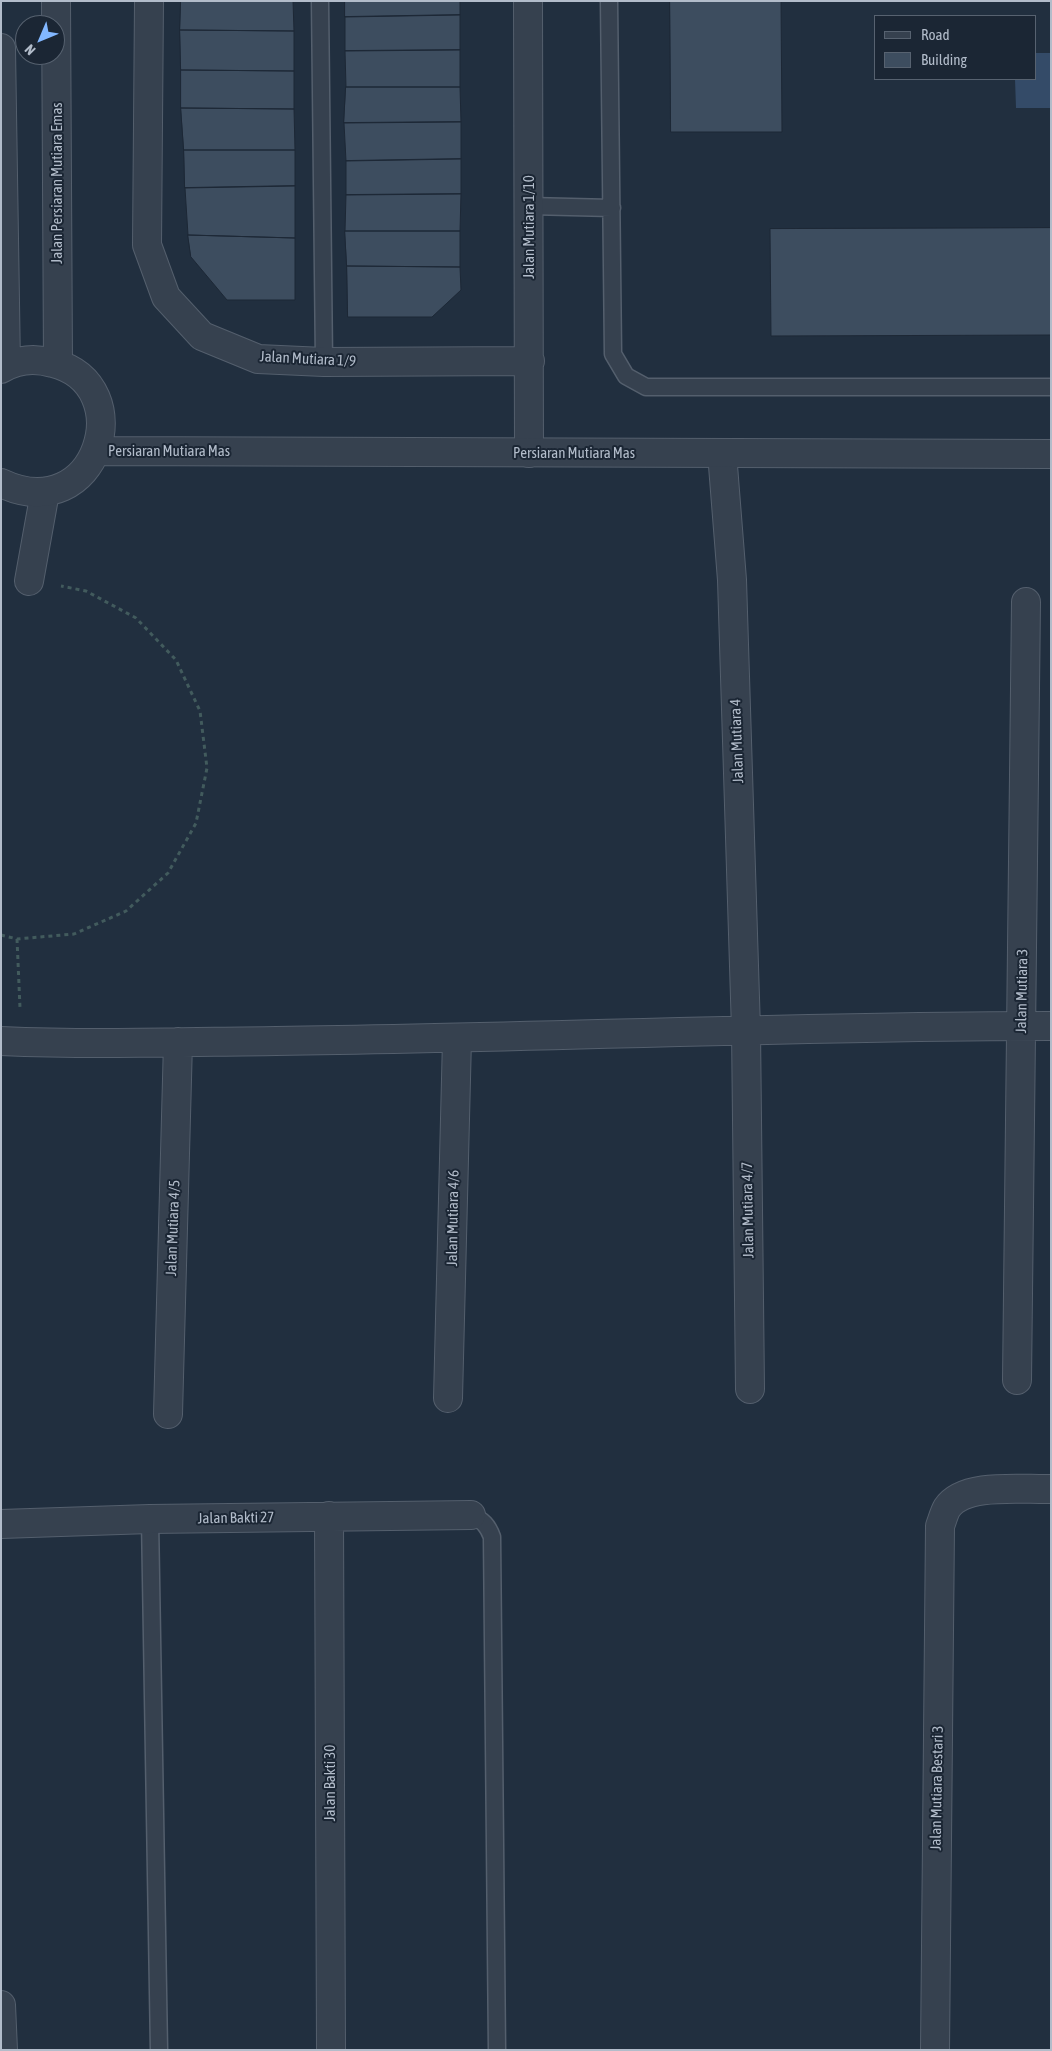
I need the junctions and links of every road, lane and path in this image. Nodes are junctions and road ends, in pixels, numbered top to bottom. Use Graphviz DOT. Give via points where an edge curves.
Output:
graph roads {
  1 [pos="56,1"];
  2 [pos="149,1"];
  3 [pos="320,1"];
  4 [pos="528,1"];
  5 [pos="609,1"];
  6 [pos="1,48"];
  7 [pos="530,206"];
  8 [pos="612,208"];
  9 [pos="530,361"];
  10 [pos="324,362"];
  11 [pos="58,364"];
  12 [pos="4,367"];
  13 [pos="1051,387"];
  14 [pos="97,451"];
  15 [pos="529,453"];
  16 [pos="722,453"];
  17 [pos="1051,454"];
  18 [pos="1,483"];
  19 [pos="45,492"];
  20 [pos="30,581"];
  21 [pos="1026,602"];
  22 [pos="1,935"];
  23 [pos="18,939"];
  24 [pos="1022,1026"];
  25 [pos="1051,1026"];
  26 [pos="746,1030"];
  27 [pos="457,1039"];
  28 [pos="11,1042"];
  29 [pos="178,1042"];
  30 [pos="1017,1380"];
  31 [pos="750,1389"];
  32 [pos="448,1398"];
  33 [pos="168,1414"];
  34 [pos="1051,1489"];
  35 [pos="472,1514"];
  36 [pos="328,1516"];
  37 [pos="150,1519"];
  38 [pos="1,1524"];
  39 [pos="1,2005"];
  40 [pos="2,2050"];
  41 [pos="159,2050"];
  42 [pos="331,2050"];
  43 [pos="497,2050"];
  44 [pos="935,2050"];
  1 -- 11 [label="street, Jalan Persiaran Mutiara Emas"];
  2 -- 10 [label="street, Jalan Mutiara 1/9" via="147,245 166,297 202,336 258,359"];
  3 -- 10 [label="lane"];
  4 -- 7 [label="street, Jalan Mutiara 1/10"];
  5 -- 8 [label="lane"];
  6 -- 12 [label="street"];
  7 -- 8 [label="lane"];
  7 -- 9 [label="street, Jalan Mutiara 1/10"];
  8 -- 13 [label="lane" via="613,354 626,376 646,388"];
  9 -- 10 [label="street, Jalan Mutiara 1/9"];
  9 -- 15 [label="street, Jalan Mutiara 1/10"];
  11 -- 12 [label="street" via="23,360"];
  11 -- 14 [label="street" via="74,372 96,399 101,416"];
  14 -- 15 [label="street, Persiaran Mutiara Mas"];
  14 -- 19 [label="street" via="76,479 62,488"];
  15 -- 16 [label="street, Persiaran Mutiara Mas"];
  16 -- 17 [label="street, Persiaran Mutiara Mas"];
  16 -- 26 [label="street, Jalan Mutiara 4" via="732,580"];
  18 -- 19 [label="street" via="14,489"];
  19 -- 20 [label="street"];
  20 -- 23 [label="path" via="86,591 136,618 176,660 200,711 207,768 196,823 168,873 154,886 126,911 74,934"];
  21 -- 24 [label="street, Jalan Mutiara 3"];
  22 -- 23 [label="path"];
  23 -- 28 [label="path"];
  24 -- 25 [label="street"];
  24 -- 26 [label="street"];
  24 -- 30 [label="street, Jalan Mutiara 3"];
  26 -- 27 [label="street"];
  26 -- 31 [label="street, Jalan Mutiara 4/7"];
  27 -- 29 [label="street"];
  27 -- 32 [label="street, Jalan Mutiara 4/6"];
  28 -- 29 [label="street"];
  29 -- 33 [label="street, Jalan Mutiara 4/5"];
  34 -- 44 [label="street, Jalan Mutiara Bestari 3" via="980,1490 964,1494 947,1508 940,1526"];
  35 -- 36 [label="street, Jalan Bakti 27"];
  35 -- 43 [label="lane" via="482,1520 492,1537"];
  36 -- 37 [label="street, Jalan Bakti 27"];
  36 -- 42 [label="street, Jalan Bakti 30"];
  37 -- 38 [label="street, Jalan Bakti 27"];
  37 -- 41 [label="lane"];
  39 -- 40 [label="street"];
}
